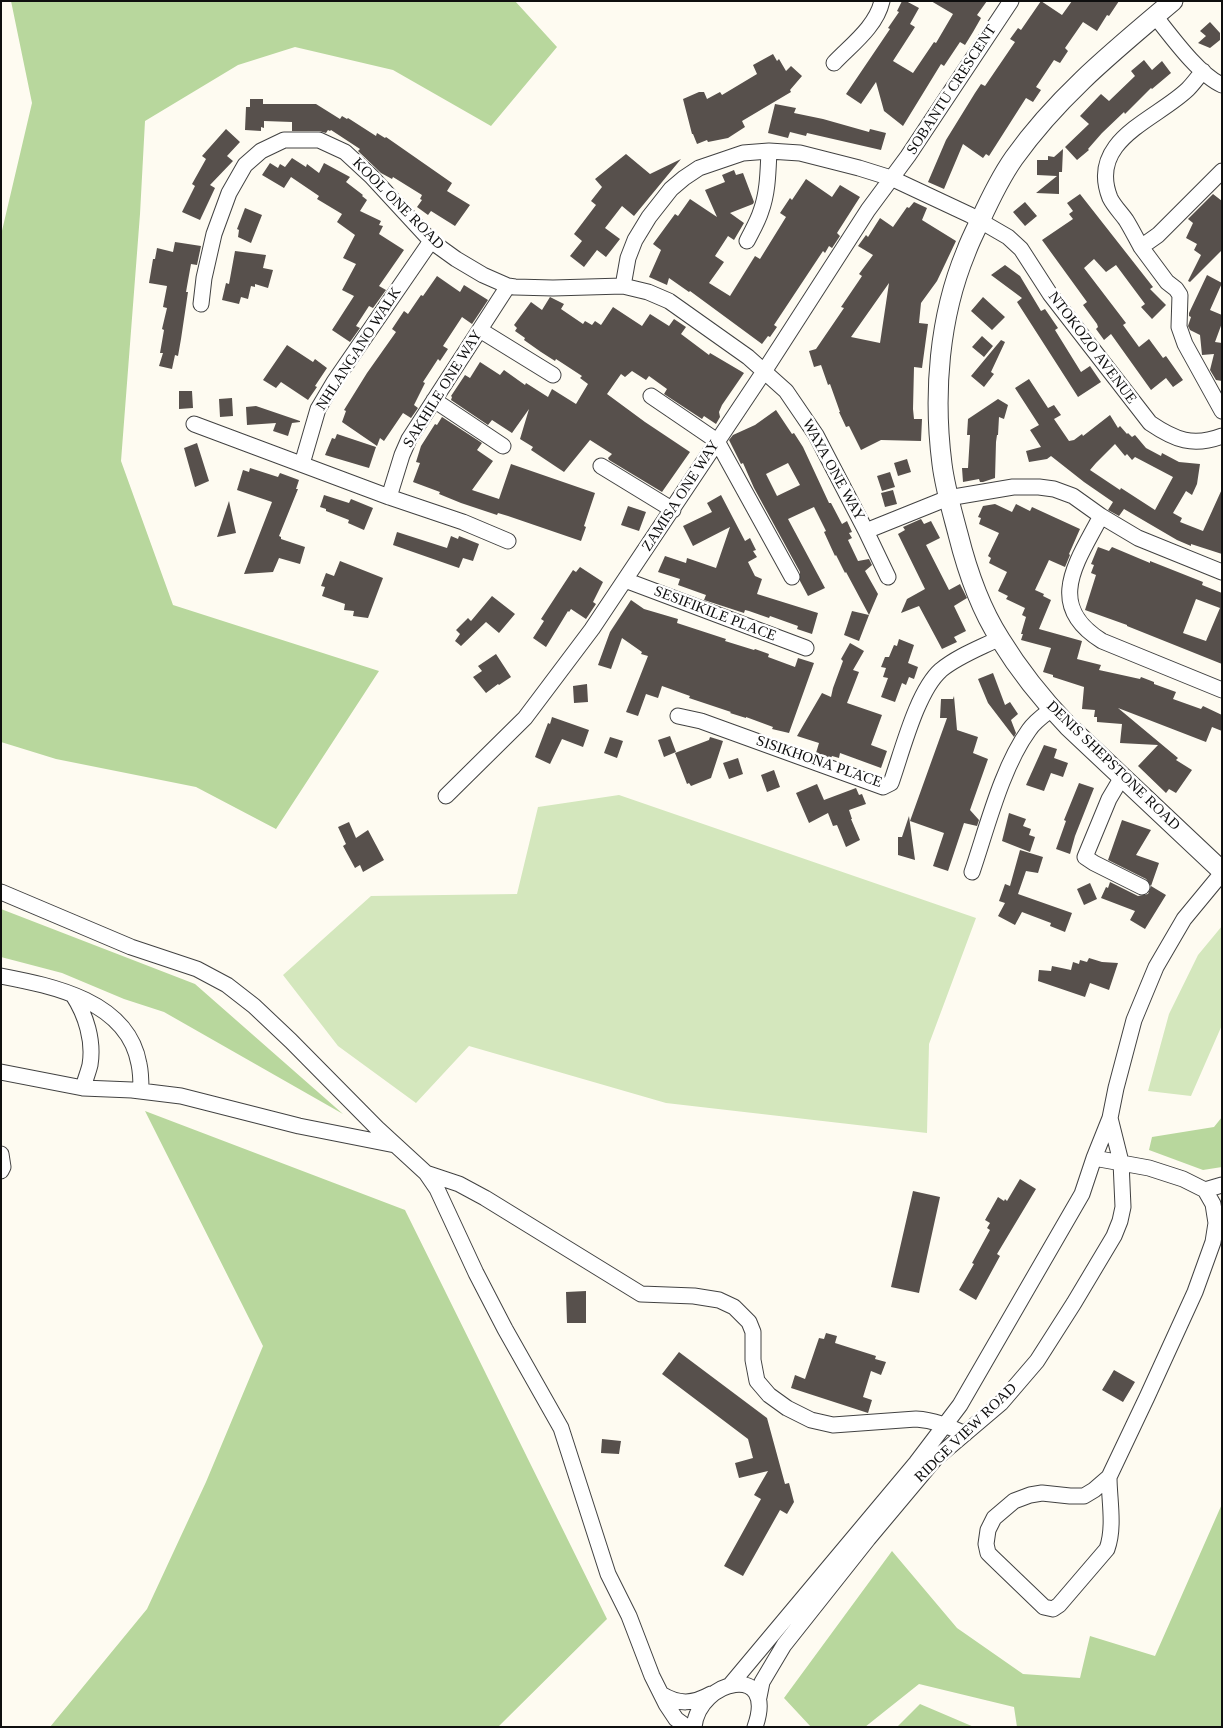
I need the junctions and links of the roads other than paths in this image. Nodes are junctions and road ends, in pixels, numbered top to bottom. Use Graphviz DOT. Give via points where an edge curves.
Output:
graph roads {
  1 [pos="882,1"];
  2 [pos="1010,1"];
  3 [pos="1173,1"];
  4 [pos="1155,16"];
  5 [pos="834,63"];
  6 [pos="1203,71"];
  7 [pos="1222,85"];
  8 [pos="768,151"];
  9 [pos="1222,171"];
  10 [pos="891,178"];
  11 [pos="980,221"];
  12 [pos="747,240"];
  13 [pos="431,241"];
  14 [pos="1141,247"];
  15 [pos="508,286"];
  16 [pos="623,286"];
  17 [pos="201,304"];
  18 [pos="480,330"];
  19 [pos="765,370"];
  20 [pos="553,375"];
  21 [pos="651,396"];
  22 [pos="434,400"];
  23 [pos="1222,411"];
  24 [pos="194,424"];
  25 [pos="1222,436"];
  26 [pos="717,441"];
  27 [pos="503,446"];
  28 [pos="302,464"];
  29 [pos="601,466"];
  30 [pos="389,497"];
  31 [pos="948,498"];
  32 [pos="672,510"];
  33 [pos="1101,516"];
  34 [pos="866,531"];
  35 [pos="508,541"];
  36 [pos="1222,572"];
  37 [pos="792,577"];
  38 [pos="888,577"];
  39 [pos="625,580"];
  40 [pos="1000,638"];
  41 [pos="806,648"];
  42 [pos="1222,690"];
  43 [pos="1052,709"];
  44 [pos="678,716"];
  45 [pos="1122,776"];
  46 [pos="446,796"];
  47 [pos="972,872"];
  48 [pos="1222,872"];
  49 [pos="1142,887"];
  50 [pos="1,892"];
  51 [pos="1,976"];
  52 [pos="73,995"];
  53 [pos="1,1072"];
  54 [pos="82,1088"];
  55 [pos="141,1091"];
  56 [pos="1110,1118"];
  57 [pos="396,1145"];
  58 [pos="1,1154"];
  59 [pos="1094,1158"];
  60 [pos="1121,1162"];
  61 [pos="1,1171"];
  62 [pos="426,1173"];
  63 [pos="1222,1185"];
  64 [pos="1205,1190"];
  65 [pos="944,1424"];
  66 [pos="965,1434"];
  67 [pos="1109,1476"];
  68 [pos="731,1684"];
  69 [pos="716,1692"];
  70 [pos="661,1694"];
  71 [pos="759,1697"];
  72 [pos="687,1727"];
  73 [pos="694,1727"];
  74 [pos="755,1727"];
  1 -- 5 [label="street" via="869,28"];
  2 -- 10 [label="street, SOBANTU CRESCENT"];
  3 -- 4 [label="street, DENIS SHEPSTONE ROAD"];
  4 -- 6 [label="street"];
  4 -- 11 [label="street, DENIS SHEPSTONE ROAD" via="1069,92 1039,125 994,190"];
  6 -- 7 [label="street"];
  6 -- 14 [label="street" via="1188,89 1126,134 1105,168 1111,200"];
  8 -- 10 [label="street, NTOKOZO AVENUE" via="800,153"];
  8 -- 12 [label="street" via="765,200"];
  8 -- 16 [label="street, NTOKOZO AVENUE" via="743,153 699,168 671,190 635,240"];
  9 -- 14 [label="street" via="1158,235"];
  10 -- 11 [label="street, NTOKOZO AVENUE"];
  10 -- 19 [label="street, ZAMISA ONE WAY"];
  11 -- 25 [label="street, NTOKOZO AVENUE" via="1008,236 1021,249 1050,294 1150,423 1168,435 1188,442 1209,441"];
  11 -- 31 [label="street, DENIS SHEPSTONE ROAD" via="950,301 940,364 938,421"];
  13 -- 15 [label="street, KOOL ONE ROAD" via="456,259"];
  13 -- 17 [label="street, KOOL ONE ROAD" via="345,152 319,140 284,140 261,151 245,165 229,193 214,234"];
  13 -- 28 [label="street, NHLANGANO WALK" via="318,409"];
  14 -- 23 [label="street" via="1180,295 1180,327 1185,344"];
  15 -- 16 [label="street, KOOL ONE ROAD"];
  15 -- 18 [label="street, SAKHILE ONE WAY"];
  16 -- 19 [label="street, KOOL ONE ROAD" via="669,301"];
  18 -- 20 [label="street"];
  18 -- 22 [label="street, SAKHILE ONE WAY"];
  19 -- 26 [label="street, ZAMISA ONE WAY"];
  19 -- 34 [label="street, WAYA ONE WAY" via="786,391 816,435"];
  21 -- 26 [label="street"];
  22 -- 27 [label="street"];
  22 -- 30 [label="street, SAKHILE ONE WAY" via="409,439"];
  24 -- 28 [label="street"];
  26 -- 32 [label="street, ZAMISA ONE WAY"];
  26 -- 37 [label="street"];
  28 -- 30 [label="street"];
  29 -- 32 [label="street"];
  30 -- 35 [label="street"];
  31 -- 33 [label="street" via="1039,486 1073,496"];
  31 -- 34 [label="street"];
  31 -- 40 [label="street, DENIS SHEPSTONE ROAD" via="965,559"];
  32 -- 39 [label="street, ZAMISA ONE WAY"];
  33 -- 36 [label="street" via="1138,538"];
  33 -- 42 [label="street" via="1072,572 1069,589 1073,612 1080,623 1102,641"];
  34 -- 38 [label="street, WAYA ONE WAY"];
  39 -- 41 [label="street, SESIFIKILE PLACE"];
  39 -- 46 [label="street, ZAMISA ONE WAY" via="525,718"];
  40 -- 43 [label="street, DENIS SHEPSTONE ROAD"];
  40 -- 44 [label="street, SISIKHONA PLACE" via="949,663 936,676 914,716 891,783 884,787 701,721"];
  43 -- 45 [label="street, DENIS SHEPSTONE ROAD"];
  43 -- 47 [label="street" via="1030,728 1018,746"];
  45 -- 48 [label="street, DENIS SHEPSTONE ROAD"];
  45 -- 49 [label="street" via="1085,857"];
  48 -- 56 [label="street, RIDGE VIEW ROAD" via="1184,919 1156,967 1134,1020"];
  50 -- 57 [label="street" via="227,984 291,1041"];
  51 -- 52 [label="street"];
  52 -- 54 [label="street" via="82,1009 91,1047 90,1066"];
  52 -- 55 [label="street" via="105,1011 120,1025 131,1041 139,1063"];
  53 -- 54 [label="street"];
  54 -- 55 [label="street"];
  55 -- 57 [label="street" via="181,1096 299,1126"];
  56 -- 59 [label="street, RIDGE VIEW ROAD"];
  56 -- 60 [label="street, RIDGE VIEW ROAD"];
  57 -- 62 [label="street"];
  58 -- 61 [label="street"];
  59 -- 60 [label="street"];
  59 -- 65 [label="street, RIDGE VIEW ROAD" via="1082,1194 1070,1216 960,1405"];
  60 -- 64 [label="street" via="1168,1174"];
  60 -- 66 [label="street, RIDGE VIEW ROAD" via="1123,1207 1114,1236 1037,1361 1001,1403"];
  62 -- 65 [label="street" via="459,1184 485,1198 641,1294 694,1296 719,1300 734,1307 754,1332 753,1360 757,1381 769,1395 811,1420 833,1425 916,1419"];
  62 -- 70 [label="street" via="437,1189 476,1273 561,1428 608,1574"];
  63 -- 64 [label="street"];
  64 -- 67 [label="street" via="1215,1214 1213,1242 1195,1292"];
  65 -- 66 [label="street"];
  65 -- 68 [label="street, RIDGE VIEW ROAD" via="916,1463"];
  66 -- 71 [label="street, RIDGE VIEW ROAD" via="934,1459 908,1489 784,1645 762,1682"];
  67 -- 67 [label="street" via="1111,1530 1107,1549 1059,1605 1053,1609 1044,1607 988,1553 988,1530 994,1518 1014,1501 1042,1493 1084,1496"];
  68 -- 69 [label="street, RIDGE VIEW ROAD"];
  68 -- 71 [label="street" via="749,1686"];
  69 -- 70 [label="street" via="688,1702 672,1700"];
  69 -- 73 [label="street, RIDGE VIEW ROAD" via="701,1708"];
  70 -- 72 [label="street" via="671,1713"];
  71 -- 74 [label="street, RIDGE VIEW ROAD"];
}
